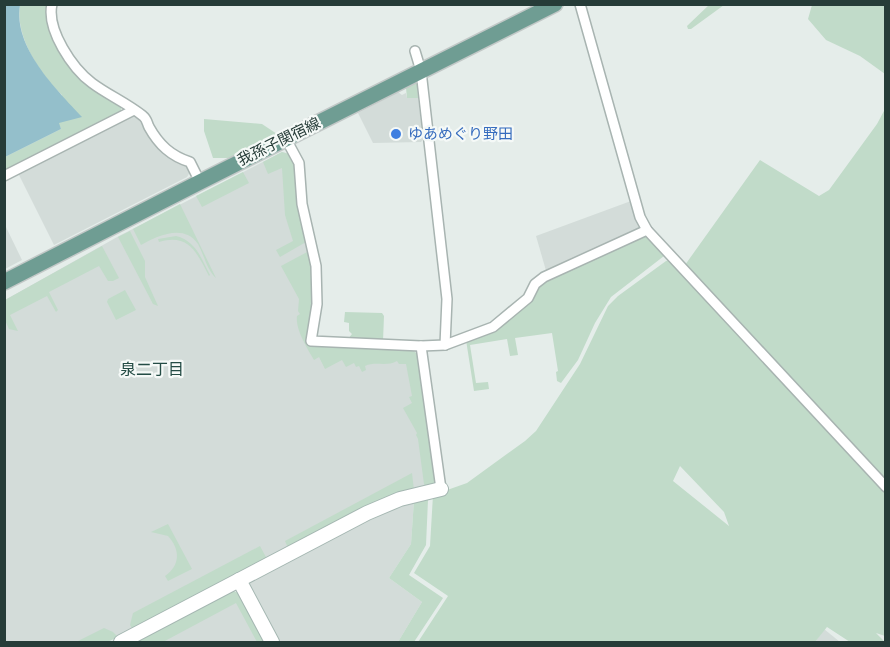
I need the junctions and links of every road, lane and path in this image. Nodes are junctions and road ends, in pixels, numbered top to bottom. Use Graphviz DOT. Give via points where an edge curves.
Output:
graph roads {
  1 [pos="52,4"];
  2 [pos="555,4"];
  3 [pos="580,4"];
  4 [pos="415,51"];
  5 [pos="421,71"];
  6 [pos="134,110"];
  7 [pos="286,139"];
  8 [pos="4,176"];
  9 [pos="200,182"];
  10 [pos="647,230"];
  11 [pos="4,282"];
  12 [pos="445,345"];
  13 [pos="421,346"];
  14 [pos="885,488"];
  15 [pos="441,489"];
  16 [pos="238,580"];
  17 [pos="121,642"];
  18 [pos="272,642"];
  1 -- 6 [label="street" via="58,40 72,63 90,82"];
  2 -- 5 [label="main road, 我孫子関宿線"];
  3 -- 10 [label="street" via="640,218"];
  4 -- 5 [label="street"];
  5 -- 7 [label="main road, 我孫子関宿線"];
  5 -- 12 [label="street" via="447,299"];
  6 -- 8 [label="street"];
  6 -- 9 [label="street" via="145,118 159,144 190,162"];
  7 -- 9 [label="main road, 我孫子関宿線"];
  7 -- 13 [label="street" via="299,164 302,204 316,266 317,304 311,341"];
  9 -- 11 [label="main road, 我孫子関宿線"];
  10 -- 12 [label="street" via="544,278 535,284 528,298 493,327"];
  10 -- 14 [label="street"];
  12 -- 13 [label="street"];
  13 -- 15 [label="street"];
  15 -- 16 [label="street" via="400,499 367,513"];
  16 -- 17 [label="street"];
  16 -- 18 [label="street"];
}
